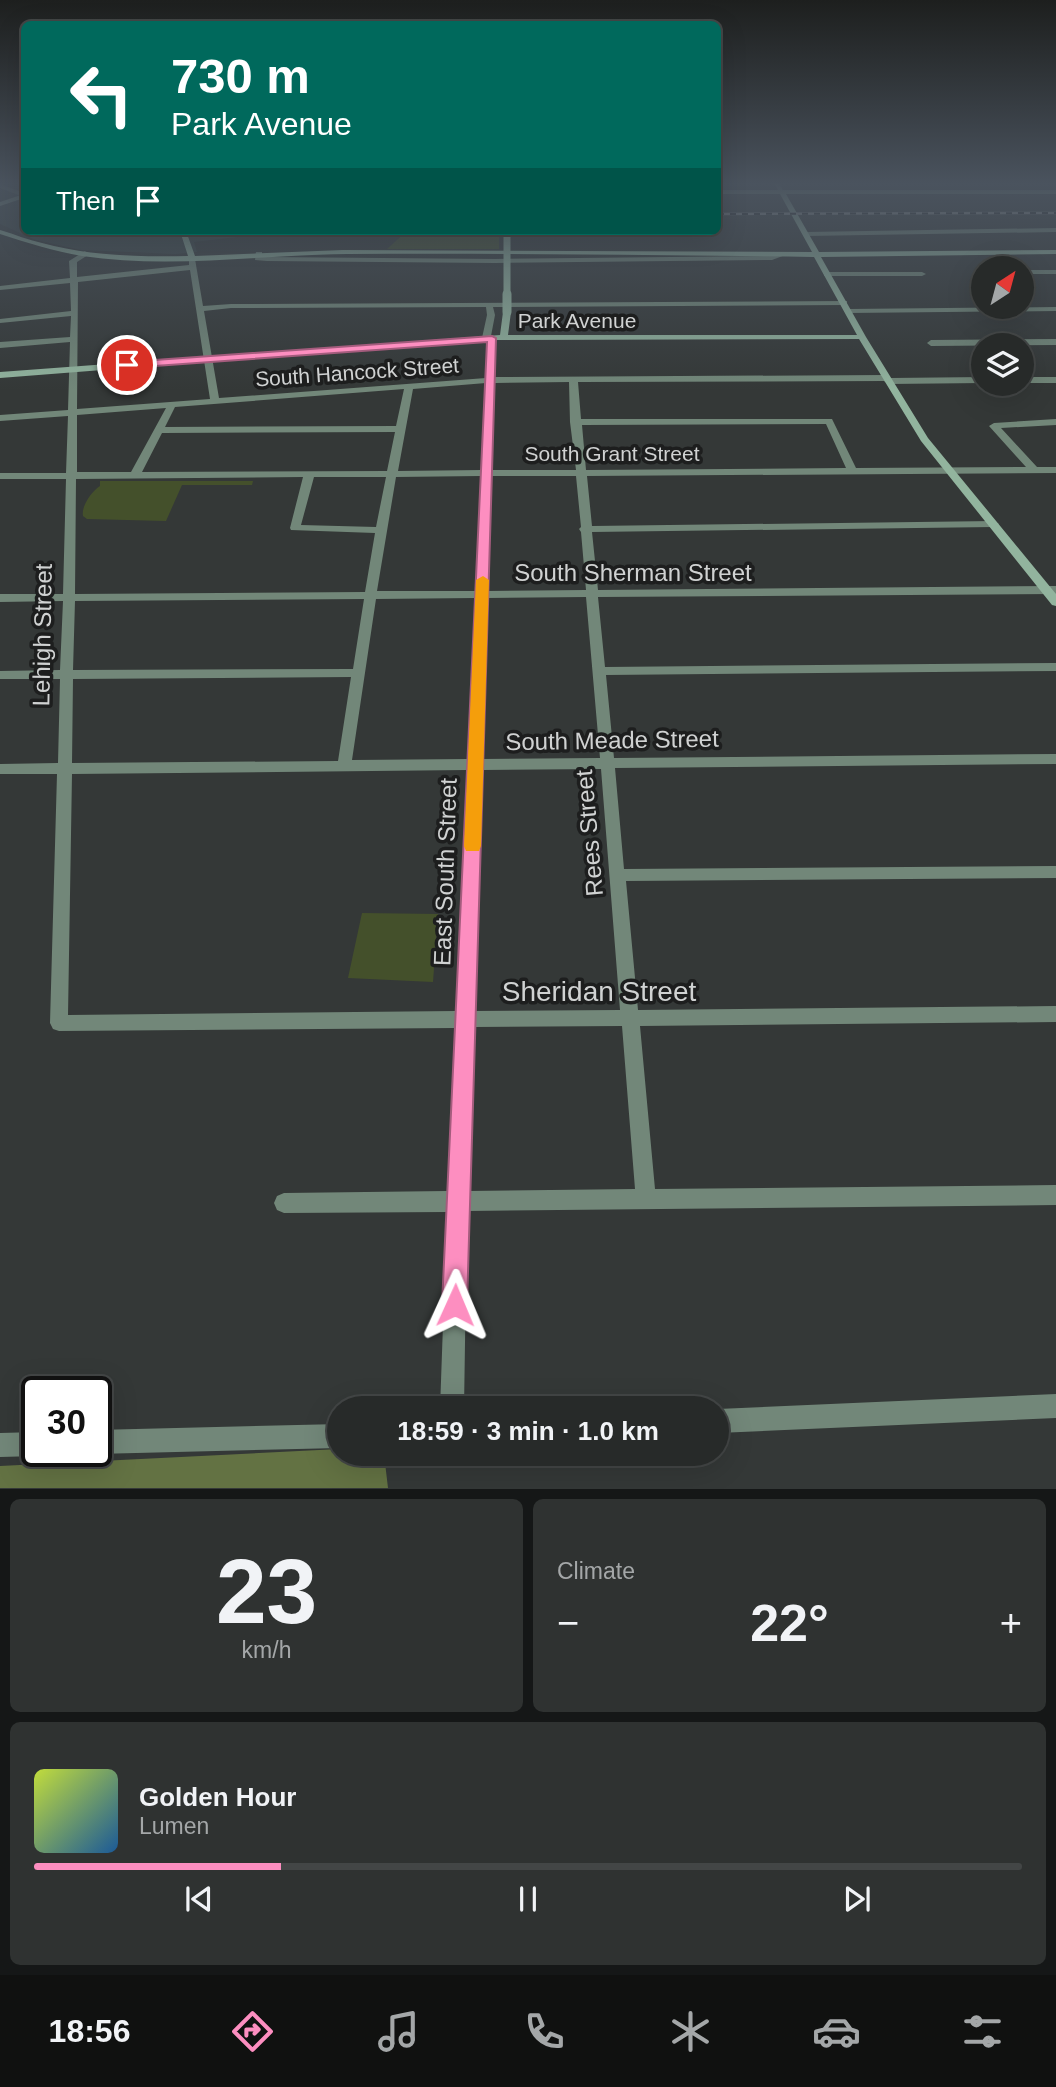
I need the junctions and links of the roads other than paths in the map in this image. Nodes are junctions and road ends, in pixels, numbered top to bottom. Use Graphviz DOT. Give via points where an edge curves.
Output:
graph roads {
  1 [pos="76,251"];
  2 [pos="190,251"];
  3 [pos="507,251"];
  4 [pos="636,251"];
  5 [pos="653,251"];
  6 [pos="728,251"];
  7 [pos="816,252"];
  8 [pos="1056,252"];
  9 [pos="85,253"];
  10 [pos="259,254"];
  11 [pos="784,254"];
  12 [pos="573,255"];
  13 [pos="727,256"];
  14 [pos="192,257"];
  15 [pos="193,267"];
  16 [pos="1034,272"];
  17 [pos="1056,272"];
  18 [pos="828,274"];
  19 [pos="922,274"];
  20 [pos="74,280"];
  21 [pos="0,288"];
  22 [pos="489,304"];
  23 [pos="845,305"];
  24 [pos="199,309"];
  25 [pos="1056,309"];
  26 [pos="75,313"];
  27 [pos="0,321"];
  28 [pos="862,337"];
  29 [pos="489,338"];
  30 [pos="504,338"];
  31 [pos="74,339"];
  32 [pos="1056,342"];
  33 [pos="931,343"];
  34 [pos="0,345"];
  35 [pos="208,359"];
  36 [pos="73,369"];
  37 [pos="0,375"];
  38 [pos="573,379"];
  39 [pos="887,379"];
  40 [pos="491,380"];
  41 [pos="971,380"];
  42 [pos="1034,380"];
  43 [pos="1056,380"];
  44 [pos="409,385"];
  45 [pos="215,401"];
  46 [pos="172,405"];
  47 [pos="74,412"];
  48 [pos="0,418"];
  49 [pos="575,422"];
  50 [pos="1056,422"];
  51 [pos="399,429"];
  52 [pos="159,430"];
  53 [pos="950,470"];
  54 [pos="1034,470"];
  55 [pos="1051,470"];
  56 [pos="852,471"];
  57 [pos="486,473"];
  58 [pos="580,473"];
  59 [pos="392,474"];
  60 [pos="70,475"];
  61 [pos="135,475"];
  62 [pos="309,475"];
  63 [pos="0,476"];
  64 [pos="1056,480"];
  65 [pos="994,524"];
  66 [pos="584,529"];
  67 [pos="381,530"];
  68 [pos="1051,590"];
  69 [pos="482,594"];
  70 [pos="592,594"];
  71 [pos="371,595"];
  72 [pos="68,597"];
  73 [pos="0,598"];
  74 [pos="1056,601"];
  75 [pos="1056,667"];
  76 [pos="600,671"];
  77 [pos="359,673"];
  78 [pos="66,674"];
  79 [pos="0,675"];
  80 [pos="1056,759"];
  81 [pos="607,762"];
  82 [pos="476,764"];
  83 [pos="344,765"];
  84 [pos="63,768"];
  85 [pos="0,769"];
  86 [pos="1056,873"];
  87 [pos="618,875"];
  88 [pos="1056,1014"];
  89 [pos="465,1019"];
  90 [pos="631,1019"];
  91 [pos="59,1023"];
  92 [pos="1056,1195"];
  93 [pos="646,1199"];
  94 [pos="457,1202"];
  95 [pos="284,1203"];
  96 [pos="452,1396"];
  97 [pos="1056,1406"];
  98 [pos="729,1421"];
  99 [pos="327,1436"];
  100 [pos="112,1442"];
  101 [pos="21,1444"];
  102 [pos="0,1445"];
  1 -- 9 [label="main road"];
  2 -- 14 [label="main road"];
  3 -- 30 [label="main road, bridge"];
  4 -- 12 [label="main road"];
  5 -- 13 [label="main road"];
  6 -- 7 [label="main road"];
  7 -- 8 [label="main road"];
  7 -- 11 [label="main road"];
  7 -- 18 [label="main road"];
  9 -- 14 [label="main road"];
  9 -- 20 [label="street, Lehigh Street" via="73,261"];
  10 -- 12 [label="street" via="258,258 267,260 504,261"];
  10 -- 14 [label="main road"];
  11 -- 13 [label="street" via="772,258"];
  12 -- 13 [label="street"];
  14 -- 15 [label="street"];
  15 -- 20 [label="street"];
  15 -- 24 [label="street"];
  16 -- 17 [label="street"];
  18 -- 19 [label="street"];
  18 -- 23 [label="main road"];
  20 -- 21 [label="street"];
  20 -- 26 [label="street, Lehigh Street"];
  22 -- 23 [label="street"];
  22 -- 24 [label="street"];
  22 -- 29 [label="street, East South Street"];
  23 -- 25 [label="street"];
  23 -- 28 [label="main road"];
  24 -- 35 [label="street"];
  26 -- 27 [label="street"];
  26 -- 31 [label="street, Lehigh Street"];
  28 -- 30 [label="main road, Park Avenue"];
  28 -- 39 [label="main road"];
  29 -- 30 [label="main road, Park Avenue"];
  29 -- 35 [label="main road, Park Avenue"];
  29 -- 40 [label="street, East South Street"];
  31 -- 34 [label="street"];
  31 -- 36 [label="street, Lehigh Street"];
  32 -- 33 [label="street"];
  35 -- 36 [label="main road, Park Avenue"];
  35 -- 45 [label="street"];
  36 -- 37 [label="main road, Park Avenue"];
  36 -- 47 [label="street, Lehigh Street"];
  38 -- 39 [label="street, South Hancock Street"];
  38 -- 40 [label="street, South Hancock Street"];
  38 -- 49 [label="street, Rees Street"];
  39 -- 41 [label="street, South Hancock Street"];
  39 -- 53 [label="main road" via="924,439"];
  40 -- 44 [label="street, South Hancock Street"];
  40 -- 57 [label="street, East South Street"];
  42 -- 43 [label="street"];
  44 -- 45 [label="street, South Hancock Street"];
  44 -- 51 [label="street"];
  45 -- 46 [label="street, South Hancock Street"];
  46 -- 47 [label="street, South Hancock Street"];
  46 -- 52 [label="street"];
  47 -- 48 [label="street, South Hancock Street"];
  47 -- 60 [label="street, Lehigh Street"];
  49 -- 56 [label="street" via="829,421"];
  49 -- 58 [label="street, Rees Street"];
  50 -- 54 [label="street" via="994,426"];
  51 -- 52 [label="street"];
  51 -- 59 [label="street"];
  52 -- 61 [label="street"];
  53 -- 54 [label="street, South Grant Street"];
  53 -- 56 [label="street, South Grant Street"];
  53 -- 65 [label="main road"];
  54 -- 55 [label="street, South Grant Street"];
  55 -- 64 [label="street"];
  56 -- 58 [label="street, South Grant Street"];
  57 -- 58 [label="street, South Grant Street"];
  57 -- 59 [label="street, South Grant Street"];
  57 -- 69 [label="street, East South Street"];
  58 -- 66 [label="street, Rees Street"];
  59 -- 62 [label="street, South Grant Street"];
  59 -- 67 [label="street"];
  60 -- 61 [label="street, South Grant Street"];
  60 -- 63 [label="street, South Grant Street"];
  60 -- 72 [label="street, Lehigh Street"];
  61 -- 62 [label="street, South Grant Street"];
  62 -- 67 [label="street" via="295,528"];
  65 -- 66 [label="street"];
  65 -- 68 [label="main road"];
  66 -- 70 [label="street, Rees Street"];
  67 -- 71 [label="street"];
  68 -- 70 [label="street, South Sherman Street"];
  68 -- 74 [label="main road"];
  69 -- 70 [label="street, South Sherman Street"];
  69 -- 71 [label="street, South Sherman Street"];
  69 -- 82 [label="street, East South Street"];
  70 -- 76 [label="street, Rees Street"];
  71 -- 72 [label="street, South Sherman Street"];
  71 -- 77 [label="street"];
  72 -- 73 [label="street, South Sherman Street"];
  72 -- 78 [label="street, Lehigh Street"];
  75 -- 76 [label="street"];
  76 -- 81 [label="street, Rees Street"];
  77 -- 78 [label="street"];
  77 -- 83 [label="street"];
  78 -- 79 [label="street"];
  78 -- 84 [label="street, Lehigh Street"];
  80 -- 81 [label="street, South Meade Street"];
  81 -- 82 [label="street, South Meade Street"];
  81 -- 87 [label="street, Rees Street"];
  82 -- 83 [label="street, South Meade Street"];
  82 -- 89 [label="street, East South Street"];
  83 -- 84 [label="street, South Meade Street"];
  84 -- 85 [label="street, South Meade Street"];
  84 -- 91 [label="street, Lehigh Street"];
  86 -- 87 [label="street"];
  87 -- 90 [label="street, Rees Street"];
  88 -- 90 [label="street, Sheridan Street"];
  89 -- 90 [label="street, Sheridan Street"];
  89 -- 91 [label="street, Sheridan Street"];
  89 -- 94 [label="street, East South Street"];
  90 -- 93 [label="street, Rees Street"];
  92 -- 93 [label="street"];
  93 -- 94 [label="street"];
  94 -- 95 [label="street"];
  94 -- 96 [label="street, East South Street"];
  97 -- 98 [label="street"];
  99 -- 100 [label="street"];
  101 -- 102 [label="street"];
}
